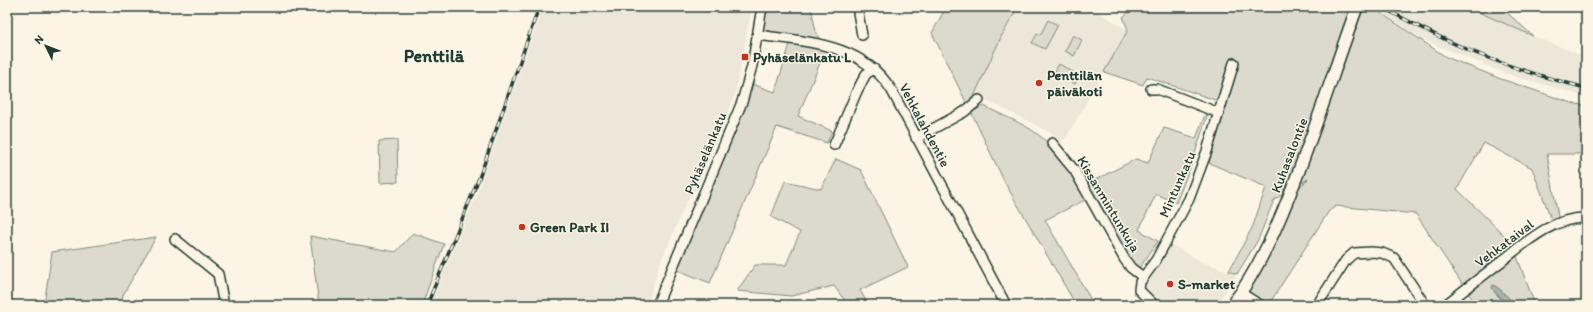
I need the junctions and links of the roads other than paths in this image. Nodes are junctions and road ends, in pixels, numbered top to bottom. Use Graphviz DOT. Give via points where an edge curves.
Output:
graph roads {
  1 [pos="762,7"];
  2 [pos="857,7"];
  3 [pos="1355,12"];
  4 [pos="758,35"];
  5 [pos="862,35"];
  6 [pos="1234,63"];
  7 [pos="874,69"];
  8 [pos="1152,89"];
  9 [pos="980,100"];
  10 [pos="1219,113"];
  11 [pos="916,138"];
  12 [pos="1052,143"];
  13 [pos="834,145"];
  14 [pos="1586,218"];
  15 [pos="175,239"];
  16 [pos="1143,277"];
  17 [pos="1241,293"];
  18 [pos="224,305"];
  19 [pos="657,305"];
  20 [pos="1005,305"];
  21 [pos="1154,305"];
  22 [pos="1232,305"];
  23 [pos="1260,305"];
  24 [pos="1317,305"];
  25 [pos="1425,305"];
  26 [pos="1445,305"];
  1 -- 4 [label="street, Pyhäselänkatu"];
  2 -- 5 [label="street"];
  3 -- 17 [label="main road, Kuhasalontie" via="1310,144 1278,226"];
  4 -- 7 [label="street, Vehkalahdentie" via="837,48"];
  4 -- 19 [label="street, Pyhäselänkatu" via="742,102"];
  6 -- 10 [label="street, Mintunkatu"];
  7 -- 11 [label="street, Vehkalahdentie" via="890,87"];
  7 -- 13 [label="street" via="866,74 857,91"];
  8 -- 10 [label="street" via="1158,89"];
  9 -- 11 [label="street" via="964,112"];
  10 -- 16 [label="street, Mintunkatu" via="1186,205 1156,260"];
  11 -- 20 [label="street, Vehkalahdentie"];
  12 -- 16 [label="street, Kissanmintunkuja" via="1075,171 1125,260"];
  14 -- 26 [label="street, Vehkataival" via="1568,220 1549,227"];
  15 -- 18 [label="street" via="218,274"];
  16 -- 21 [label="street" via="1139,290"];
  17 -- 22 [label="main road, Kuhasalontie"];
  17 -- 23 [label="street"];
  24 -- 25 [label="street" via="1346,260 1354,253 1371,252 1394,258"];
}
